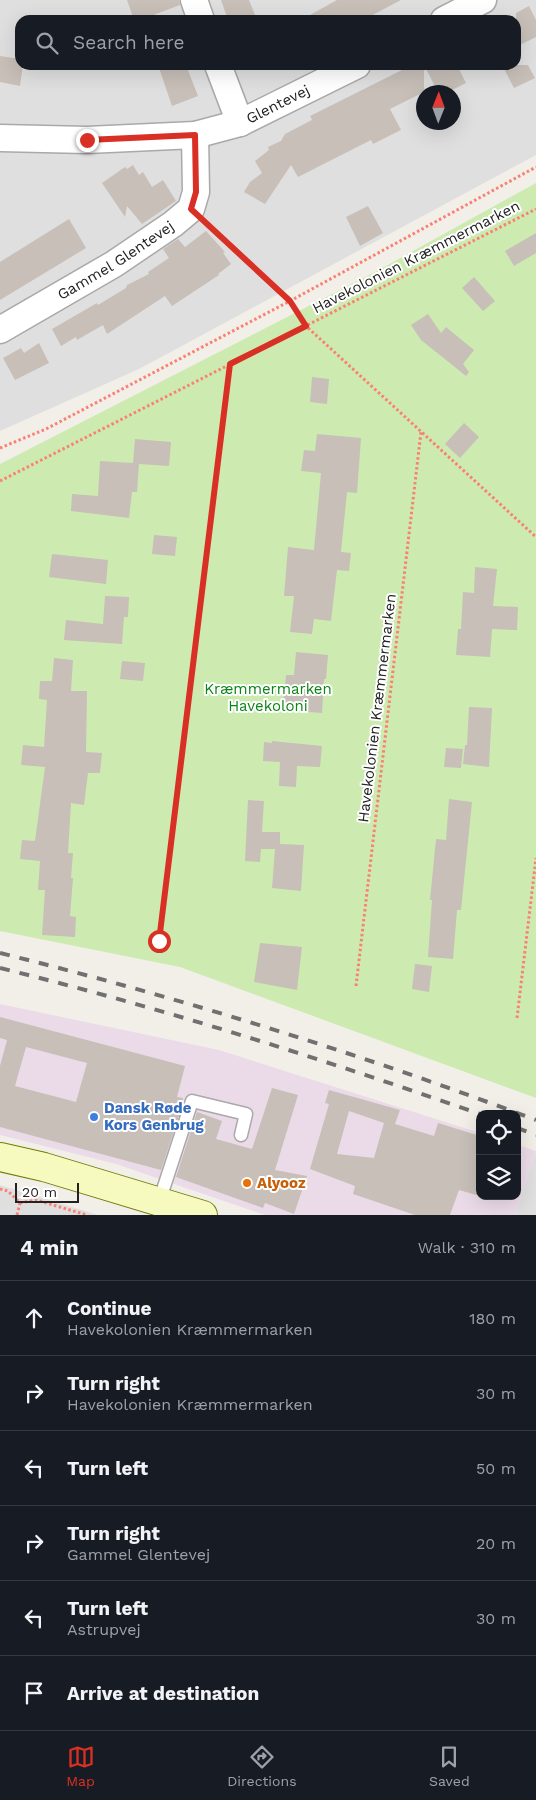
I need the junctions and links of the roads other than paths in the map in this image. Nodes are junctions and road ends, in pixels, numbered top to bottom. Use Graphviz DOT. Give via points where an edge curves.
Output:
graph roads {
  1 [pos="194,0"];
  2 [pos="483,0"];
  3 [pos="199,15"];
  4 [pos="454,15"];
  5 [pos="220,70"];
  6 [pos="347,70"];
  7 [pos="240,123"];
  8 [pos="195,135"];
  9 [pos="0,138"];
  10 [pos="0,330"];
  11 [pos="241,1135"];
  12 [pos="0,1158"];
  13 [pos="159,1202"];
  14 [pos="203,1215"];
  1 -- 3 [label="street"];
  2 -- 4 [label="street"];
  5 -- 7 [label="street"];
  6 -- 7 [label="street, Glentevej"];
  7 -- 8 [label="street, Glentevej"];
  8 -- 9 [label="street, Glentevej" via="87,140"];
  8 -- 10 [label="street, Gammel Glentevej" via="196,192 191,209 114,264"];
  11 -- 13 [label="lane" via="246,1114 192,1100"];
  12 -- 13 [label="street"];
  13 -- 14 [label="street"];
}
